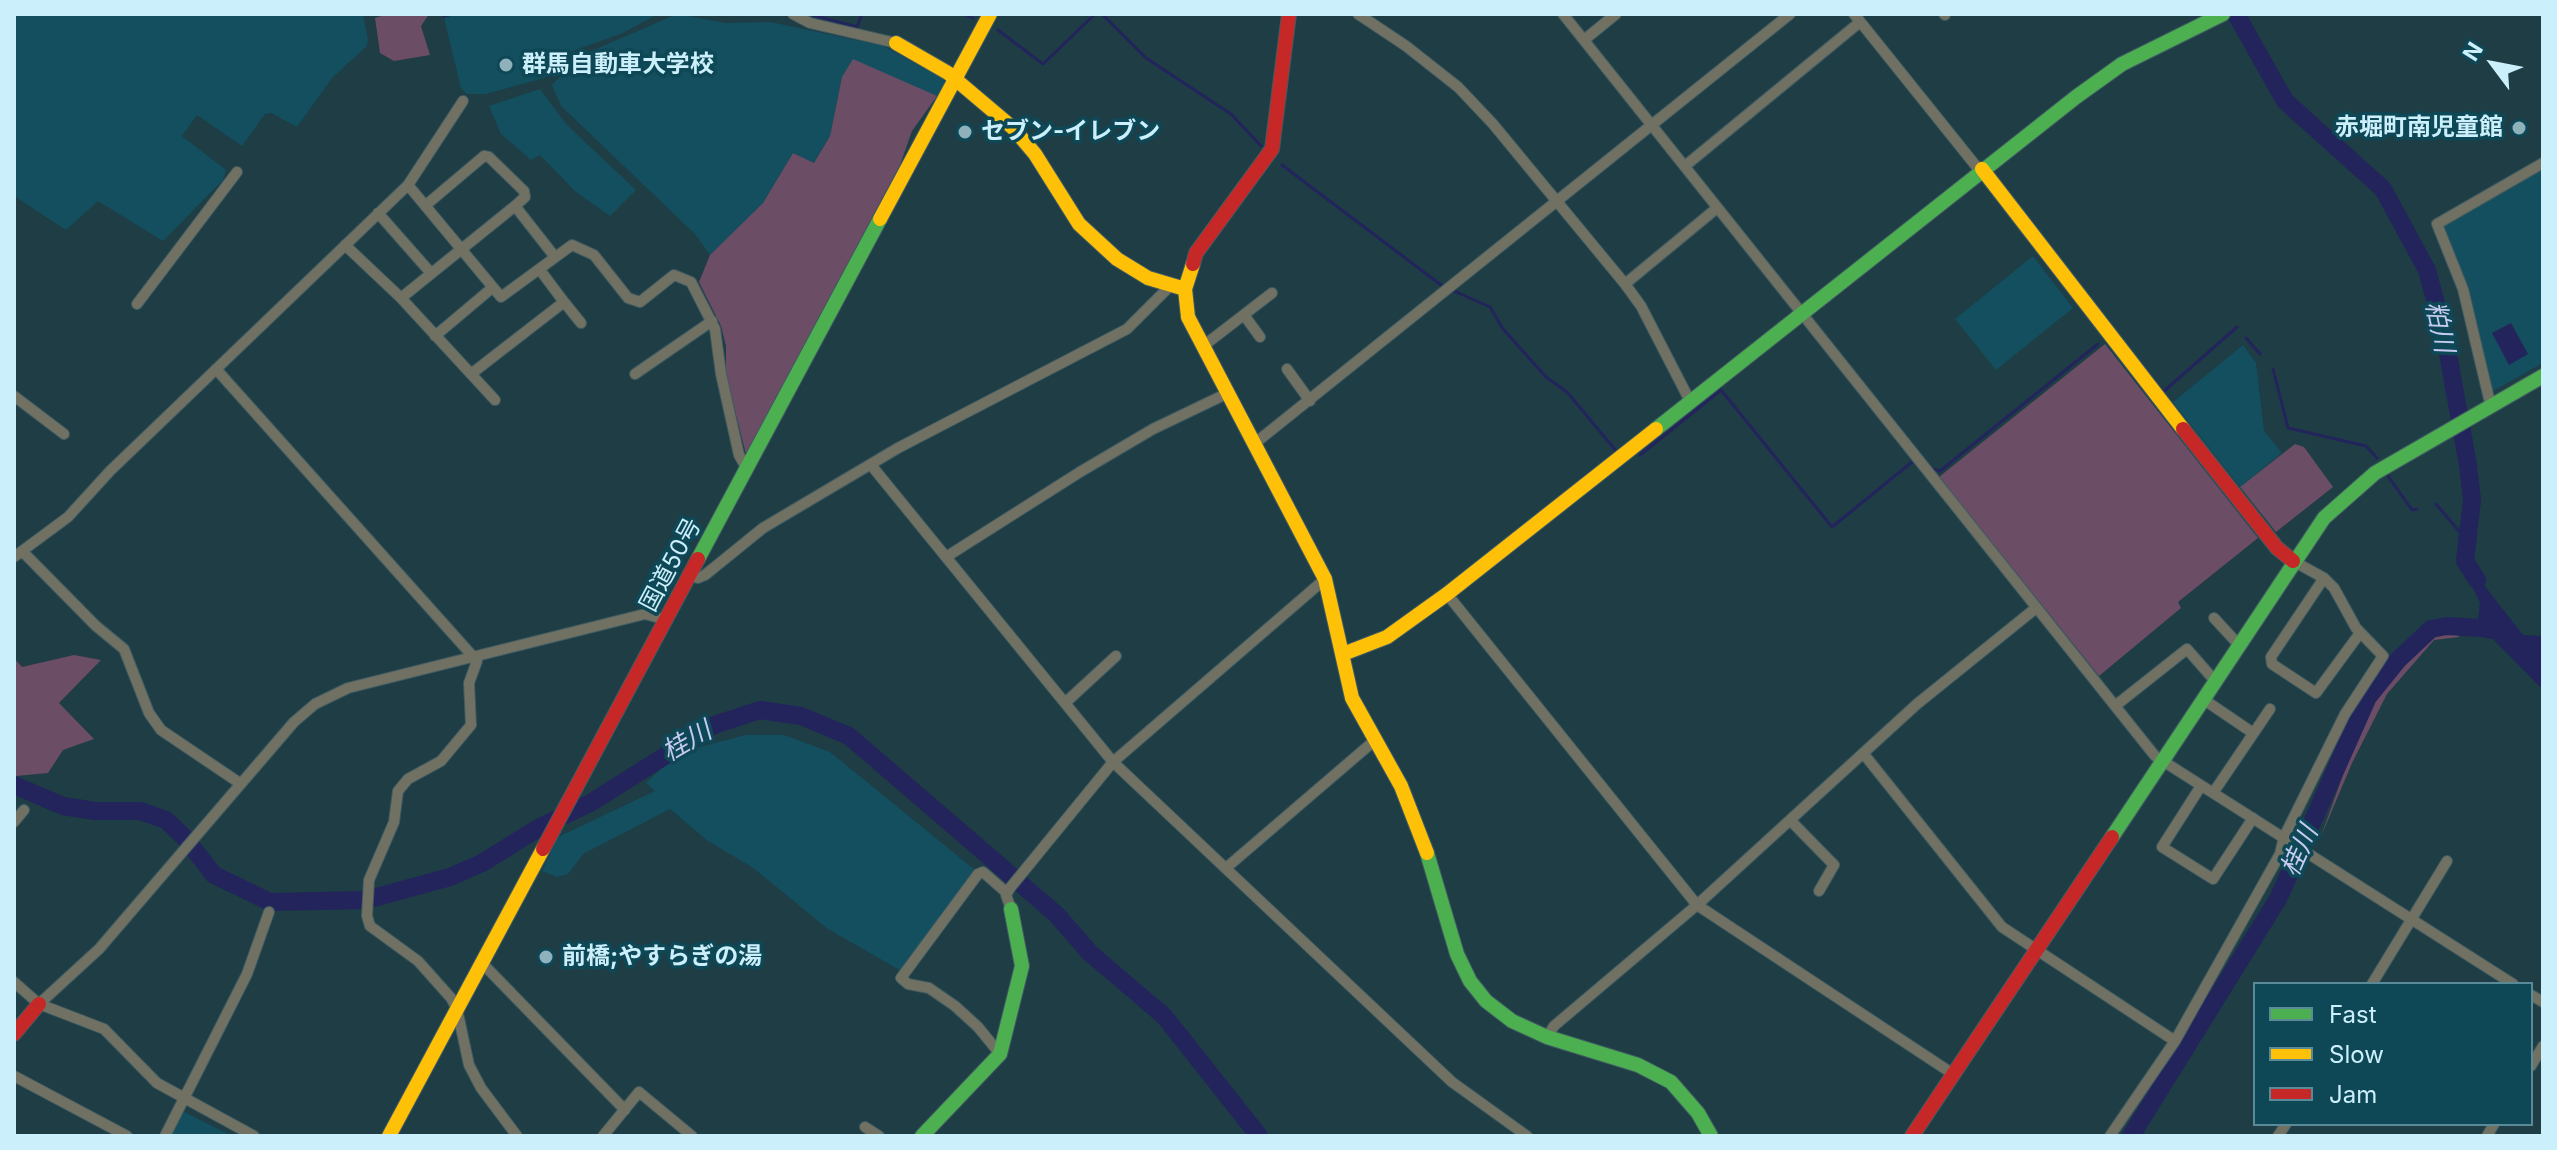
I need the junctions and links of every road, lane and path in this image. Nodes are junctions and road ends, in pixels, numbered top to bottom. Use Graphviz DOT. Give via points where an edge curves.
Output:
graph roads {
  1 [pos="793,14"];
  2 [pos="990,14"];
  3 [pos="1289,14"];
  4 [pos="1358,14"];
  5 [pos="1563,14"];
  6 [pos="1616,14"];
  7 [pos="1790,14"];
  8 [pos="2223,14"];
  9 [pos="1857,18"];
  10 [pos="1584,40"];
  11 [pos="896,43"];
  12 [pos="955,79"];
  13 [pos="463,101"];
  14 [pos="1653,126"];
  15 [pos="2543,163"];
  16 [pos="1685,166"];
  17 [pos="1981,170"];
  18 [pos="237,172"];
  19 [pos="408,185"];
  20 [pos="1558,202"];
  21 [pos="426,205"];
  22 [pos="515,206"];
  23 [pos="1717,208"];
  24 [pos="378,213"];
  25 [pos="345,245"];
  26 [pos="460,248"];
  27 [pos="555,257"];
  28 [pos="540,270"];
  29 [pos="430,272"];
  30 [pos="1625,284"];
  31 [pos="492,288"];
  32 [pos="1178,288"];
  33 [pos="1272,293"];
  34 [pos="401,298"];
  35 [pos="564,302"];
  36 [pos="137,304"];
  37 [pos="1803,313"];
  38 [pos="1244,315"];
  39 [pos="712,321"];
  40 [pos="581,323"];
  41 [pos="435,336"];
  42 [pos="1260,337"];
  43 [pos="1202,347"];
  44 [pos="216,369"];
  45 [pos="1287,369"];
  46 [pos="471,374"];
  47 [pos="635,374"];
  48 [pos="2543,376"];
  49 [pos="1226,394"];
  50 [pos="14,396"];
  51 [pos="495,400"];
  52 [pos="1310,401"];
  53 [pos="1691,403"];
  54 [pos="2487,409"];
  55 [pos="64,434"];
  56 [pos="1254,444"];
  57 [pos="871,465"];
  58 [pos="747,469"];
  59 [pos="18,554"];
  60 [pos="946,557"];
  61 [pos="2293,561"];
  62 [pos="690,576"];
  63 [pos="2324,578"];
  64 [pos="1325,579"];
  65 [pos="1447,594"];
  66 [pos="2036,608"];
  67 [pos="2214,618"];
  68 [pos="667,620"];
  69 [pos="2360,633"];
  70 [pos="2238,644"];
  71 [pos="1343,654"];
  72 [pos="474,656"];
  73 [pos="1116,656"];
  74 [pos="2215,681"];
  75 [pos="2203,699"];
  76 [pos="1065,703"];
  77 [pos="2115,706"];
  78 [pos="2270,709"];
  79 [pos="2253,733"];
  80 [pos="1374,741"];
  81 [pos="1863,753"];
  82 [pos="2162,761"];
  83 [pos="1113,762"];
  84 [pos="241,784"];
  85 [pos="2201,786"];
  86 [pos="2213,793"];
  87 [pos="24,810"];
  88 [pos="2253,818"];
  89 [pos="1790,820"];
  90 [pos="14,822"];
  91 [pos="2286,839"];
  92 [pos="2447,861"];
  93 [pos="1226,868"];
  94 [pos="1009,891"];
  95 [pos="1819,891"];
  96 [pos="1697,905"];
  97 [pos="1011,909"];
  98 [pos="269,912"];
  99 [pos="2411,919"];
  100 [pos="2036,950"];
  101 [pos="482,963"];
  102 [pos="14,982"];
  103 [pos="2373,982"];
  104 [pos="2510,982"];
  105 [pos="39,1004"];
  106 [pos="457,1009"];
  107 [pos="14,1034"];
  108 [pos="1547,1037"];
  109 [pos="2175,1041"];
  110 [pos="1000,1054"];
  111 [pos="1953,1074"];
  112 [pos="14,1076"];
  113 [pos="185,1100"];
  114 [pos="625,1110"];
  115 [pos="865,1127"];
  116 [pos="127,1136"];
  117 [pos="165,1136"];
  118 [pos="254,1136"];
  119 [pos="389,1136"];
  120 [pos="517,1136"];
  121 [pos="603,1136"];
  122 [pos="692,1136"];
  123 [pos="879,1136"];
  124 [pos="922,1136"];
  125 [pos="1527,1136"];
  126 [pos="1711,1136"];
  127 [pos="1912,1136"];
  128 [pos="2110,1136"];
  1 -- 11 [label="street" via="810,23"];
  2 -- 12 [label="main road, 国道50号"];
  3 -- 32 [label="main road" via="1272,149 1196,253"];
  4 -- 20 [label="street" via="1458,87"];
  5 -- 10 [label="street"];
  6 -- 10 [label="street"];
  7 -- 14 [label="street"];
  8 -- 17 [label="main road" via="2122,64"];
  9 -- 16 [label="street"];
  9 -- 17 [label="street"];
  10 -- 14 [label="street"];
  11 -- 12 [label="main road"];
  12 -- 32 [label="main road" via="1021,137 1090,235 1117,259"];
  12 -- 58 [label="main road, 国道50号"];
  13 -- 19 [label="street"];
  14 -- 16 [label="street"];
  14 -- 20 [label="street"];
  15 -- 54 [label="street" via="2437,224 2463,289"];
  16 -- 23 [label="street"];
  17 -- 37 [label="main road"];
  17 -- 61 [label="main road" via="2277,548"];
  18 -- 36 [label="street"];
  19 -- 21 [label="street"];
  19 -- 24 [label="street"];
  20 -- 30 [label="street"];
  20 -- 52 [label="street"];
  21 -- 22 [label="street" via="484,156 524,191"];
  21 -- 26 [label="street"];
  22 -- 26 [label="street"];
  22 -- 27 [label="street"];
  23 -- 30 [label="street"];
  23 -- 37 [label="street"];
  24 -- 25 [label="street"];
  24 -- 29 [label="street"];
  25 -- 34 [label="street"];
  25 -- 44 [label="street"];
  26 -- 29 [label="street"];
  26 -- 31 [label="street"];
  27 -- 28 [label="street"];
  27 -- 39 [label="street" via="577,245 594,255 628,298 640,302 679,275 691,282"];
  28 -- 31 [label="street" via="504,296"];
  28 -- 35 [label="street"];
  29 -- 34 [label="street"];
  30 -- 53 [label="street"];
  31 -- 41 [label="street"];
  32 -- 43 [label="main road"];
  32 -- 57 [label="street" via="1127,329"];
  33 -- 38 [label="street"];
  34 -- 41 [label="street"];
  35 -- 40 [label="street"];
  35 -- 46 [label="street"];
  37 -- 53 [label="main road"];
  37 -- 66 [label="street"];
  38 -- 42 [label="street"];
  38 -- 43 [label="street"];
  39 -- 47 [label="street"];
  39 -- 58 [label="street" via="739,455"];
  41 -- 46 [label="street"];
  43 -- 49 [label="main road"];
  44 -- 59 [label="street" via="68,517"];
  44 -- 72 [label="street"];
  45 -- 52 [label="street"];
  46 -- 51 [label="street"];
  48 -- 54 [label="main road"];
  49 -- 56 [label="main road"];
  49 -- 60 [label="street" via="1153,429"];
  50 -- 55 [label="street"];
  52 -- 56 [label="street"];
  53 -- 65 [label="main road"];
  54 -- 61 [label="main road" via="2345,496"];
  56 -- 64 [label="main road"];
  57 -- 60 [label="street"];
  57 -- 62 [label="street" via="763,528 705,575"];
  58 -- 62 [label="main road, 国道50号"];
  59 -- 84 [label="street" via="124,649 161,730"];
  60 -- 76 [label="street"];
  61 -- 63 [label="street"];
  61 -- 70 [label="main road"];
  62 -- 68 [label="main road, 国道50号"];
  63 -- 69 [label="street"];
  63 -- 69 [label="street" via="2271,657 2272,664 2316,693"];
  64 -- 71 [label="main road"];
  64 -- 83 [label="street"];
  65 -- 71 [label="main road" via="1387,637"];
  65 -- 96 [label="street"];
  66 -- 77 [label="street"];
  66 -- 81 [label="street"];
  67 -- 70 [label="street"];
  68 -- 72 [label="street" via="645,614"];
  68 -- 101 [label="main road, 国道50号"];
  69 -- 91 [label="street" via="2383,656 2345,714"];
  70 -- 74 [label="main road"];
  71 -- 80 [label="main road" via="1352,698"];
  72 -- 84 [label="street" via="348,688 315,704"];
  72 -- 106 [label="street" via="471,725 441,761 408,779 398,791 394,822 369,882 367,916 370,926 418,961"];
  73 -- 76 [label="street"];
  74 -- 75 [label="main road"];
  74 -- 77 [label="street" via="2187,649"];
  75 -- 79 [label="street"];
  75 -- 82 [label="main road"];
  76 -- 83 [label="street"];
  77 -- 82 [label="street"];
  78 -- 79 [label="street"];
  79 -- 86 [label="street"];
  80 -- 93 [label="street"];
  80 -- 108 [label="main road" via="1421,832 1470,981 1498,1012"];
  81 -- 89 [label="street"];
  81 -- 100 [label="street" via="2000,924"];
  82 -- 85 [label="street"];
  82 -- 100 [label="main road"];
  83 -- 93 [label="street"];
  83 -- 94 [label="street"];
  84 -- 105 [label="street" via="99,949"];
  85 -- 86 [label="street"];
  85 -- 88 [label="street" via="2162,847 2213,879"];
  86 -- 88 [label="street"];
  87 -- 90 [label="street"];
  88 -- 91 [label="street"];
  89 -- 95 [label="street" via="1834,865"];
  89 -- 96 [label="street"];
  91 -- 99 [label="street"];
  91 -- 109 [label="street"];
  92 -- 99 [label="street"];
  93 -- 125 [label="street" via="1452,1082"];
  94 -- 97 [label="street"];
  94 -- 110 [label="street" via="983,872 978,874 901,978 929,988 955,1006"];
  96 -- 108 [label="street"];
  96 -- 111 [label="street"];
  97 -- 110 [label="main road" via="1022,966"];
  98 -- 113 [label="street" via="247,974"];
  99 -- 103 [label="street"];
  99 -- 104 [label="street"];
  100 -- 109 [label="street"];
  100 -- 111 [label="main road"];
  101 -- 106 [label="main road, 国道50号"];
  101 -- 114 [label="street"];
  102 -- 105 [label="street"];
  105 -- 107 [label="main road"];
  105 -- 113 [label="street" via="104,1029 157,1083"];
  106 -- 119 [label="main road, 国道50号"];
  106 -- 120 [label="street" via="469,1065"];
  108 -- 126 [label="main road" via="1624,1060 1671,1082"];
  109 -- 128 [label="street"];
  110 -- 124 [label="main road"];
  111 -- 127 [label="main road"];
  112 -- 116 [label="street"];
  113 -- 117 [label="street"];
  113 -- 118 [label="street"];
  114 -- 121 [label="street"];
  114 -- 122 [label="street" via="639,1092"];
  115 -- 123 [label="street"];
}
